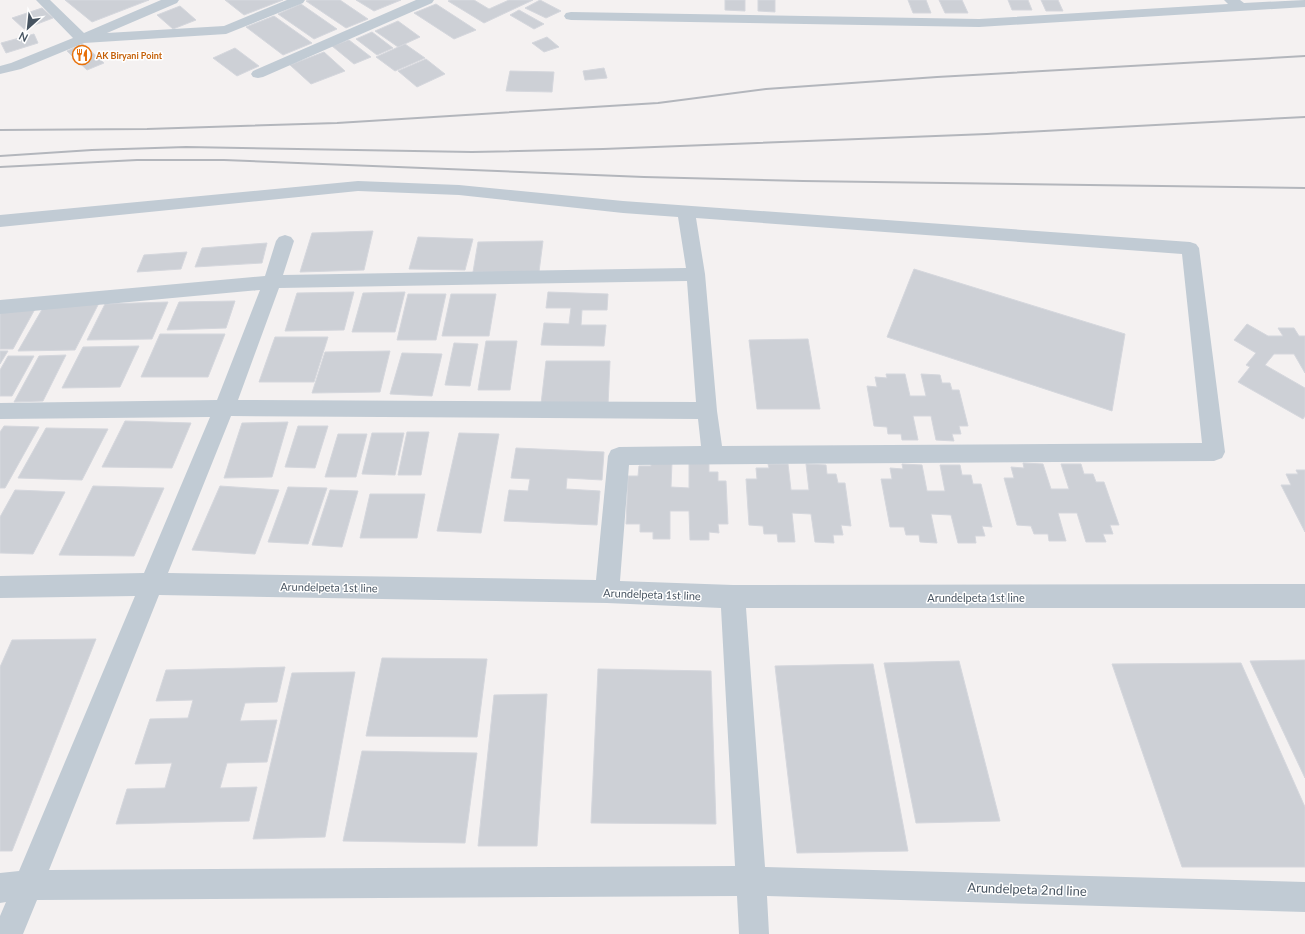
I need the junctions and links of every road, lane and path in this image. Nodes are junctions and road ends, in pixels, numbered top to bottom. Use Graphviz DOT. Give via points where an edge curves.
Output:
graph roads {
  1 [pos="172,0"];
  2 [pos="298,0"];
  3 [pos="427,0"];
  4 [pos="50,1"];
  5 [pos="1236,3"];
  6 [pos="1305,3"];
  7 [pos="570,16"];
  8 [pos="82,39"];
  9 [pos="0,70"];
  10 [pos="258,74"];
  11 [pos="686,212"];
  12 [pos="0,222"];
  13 [pos="285,241"];
  14 [pos="696,274"];
  15 [pos="272,282"];
  16 [pos="0,307"];
  17 [pos="224,408"];
  18 [pos="0,411"];
  19 [pos="707,412"];
  20 [pos="713,456"];
  21 [pos="152,584"];
  22 [pos="0,587"];
  23 [pos="607,592"];
  24 [pos="1305,596"];
  25 [pos="733,597"];
  26 [pos="750,881"];
  27 [pos="13,886"];
  28 [pos="1305,897"];
  29 [pos="8,934"];
  30 [pos="754,934"];
  1 -- 8 [label="street"];
  2 -- 8 [label="street" via="226,30"];
  3 -- 10 [label="street"];
  4 -- 8 [label="street"];
  5 -- 6 [label="street"];
  5 -- 7 [label="street" via="979,23"];
  8 -- 9 [label="street"];
  11 -- 12 [label="street" via="459,190 358,186"];
  11 -- 14 [label="street"];
  11 -- 20 [label="street" via="1190,248 1214,452"];
  13 -- 15 [label="street"];
  14 -- 15 [label="street"];
  14 -- 19 [label="street"];
  15 -- 16 [label="street"];
  15 -- 17 [label="street"];
  17 -- 18 [label="street"];
  17 -- 19 [label="street"];
  17 -- 21 [label="street"];
  19 -- 20 [label="street"];
  20 -- 23 [label="street" via="619,456"];
  21 -- 22 [label="street, Arundelpeta 1st line"];
  21 -- 23 [label="street, Arundelpeta 1st line"];
  21 -- 27 [label="street"];
  23 -- 25 [label="street, Arundelpeta 1st line"];
  24 -- 25 [label="street, Arundelpeta 1st line"];
  25 -- 26 [label="street"];
  26 -- 27 [label="street, Arundelpeta 2nd line"];
  26 -- 28 [label="street, Arundelpeta 2nd line"];
  26 -- 30 [label="street"];
  27 -- 29 [label="street"];
}
